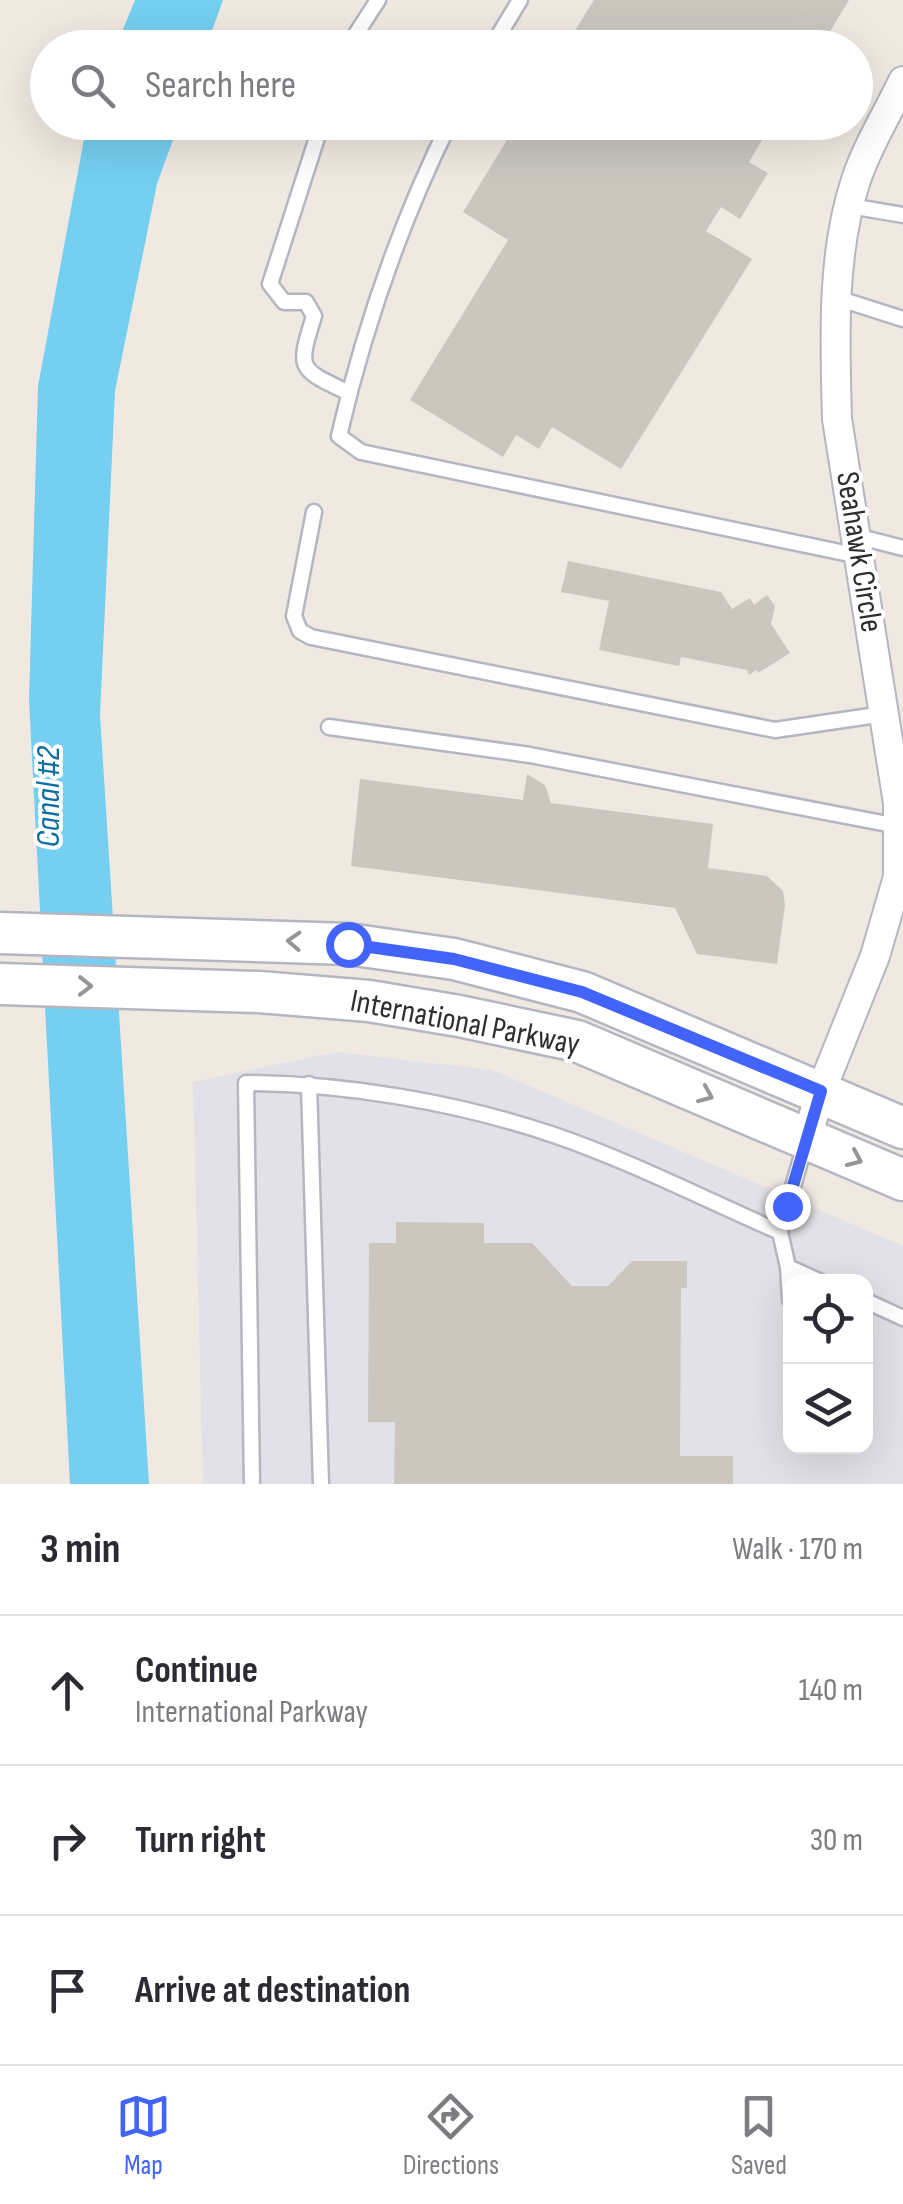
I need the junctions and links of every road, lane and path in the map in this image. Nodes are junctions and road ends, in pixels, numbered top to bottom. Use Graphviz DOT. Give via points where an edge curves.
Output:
graph roads {
  1 [pos="378,0"];
  2 [pos="520,0"];
  3 [pos="359,30"];
  4 [pos="502,30"];
  5 [pos="903,81"];
  6 [pos="316,140"];
  7 [pos="441,140"];
  8 [pos="850,206"];
  9 [pos="903,215"];
  10 [pos="837,298"];
  11 [pos="903,318"];
  12 [pos="349,393"];
  13 [pos="314,512"];
  14 [pos="858,546"];
  15 [pos="903,548"];
  16 [pos="330,727"];
  17 [pos="892,728"];
  18 [pos="898,826"];
  19 [pos="0,933"];
  20 [pos="0,984"];
  21 [pos="309,1084"];
  22 [pos="821,1091"];
  23 [pos="903,1128"];
  24 [pos="807,1137"];
  25 [pos="903,1180"];
  26 [pos="780,1232"];
  27 [pos="788,1266"];
  28 [pos="788,1274"];
  29 [pos="805,1274"];
  30 [pos="873,1304"];
  31 [pos="903,1318"];
  32 [pos="252,1484"];
  33 [pos="321,1484"];
  1 -- 3 [label="lane"];
  2 -- 4 [label="lane"];
  5 -- 8 [label="street, Seahawk Circle" via="856,179"];
  6 -- 12 [label="lane" via="270,284 284,302 306,302 314,316 303,364"];
  7 -- 12 [label="lane" via="421,180"];
  8 -- 9 [label="lane"];
  8 -- 10 [label="street, Seahawk Circle"];
  10 -- 11 [label="lane"];
  10 -- 14 [label="street, Seahawk Circle" via="838,419"];
  12 -- 14 [label="lane" via="339,436 361,452"];
  13 -- 17 [label="lane" via="294,616 311,637 775,730"];
  14 -- 15 [label="lane"];
  14 -- 17 [label="street, Seahawk Circle"];
  16 -- 18 [label="lane" via="530,756"];
  17 -- 18 [label="street, Seahawk Circle"];
  18 -- 22 [label="street, Seahawk Circle" via="898,877 875,956"];
  22 -- 19 [label="main road, International Parkway, one-way" via="582,992 486,967 348,944"];
  20 -- 24 [label="main road, International Parkway, one-way" via="369,1000 459,1016 577,1041"];
  21 -- 26 [label="lane" via="474,1112 556,1136"];
  21 -- 32 [label="lane" via="246,1083"];
  21 -- 33 [label="lane"];
  22 -- 23 [label="main road, International Parkway"];
  22 -- 24 [label="street, Seahawk Circle"];
  24 -- 25 [label="main road, International Parkway, one-way"];
  24 -- 26 [label="lane"];
  26 -- 27 [label="lane"];
  27 -- 28 [label="lane"];
  27 -- 29 [label="lane"];
  30 -- 31 [label="lane"];
}
